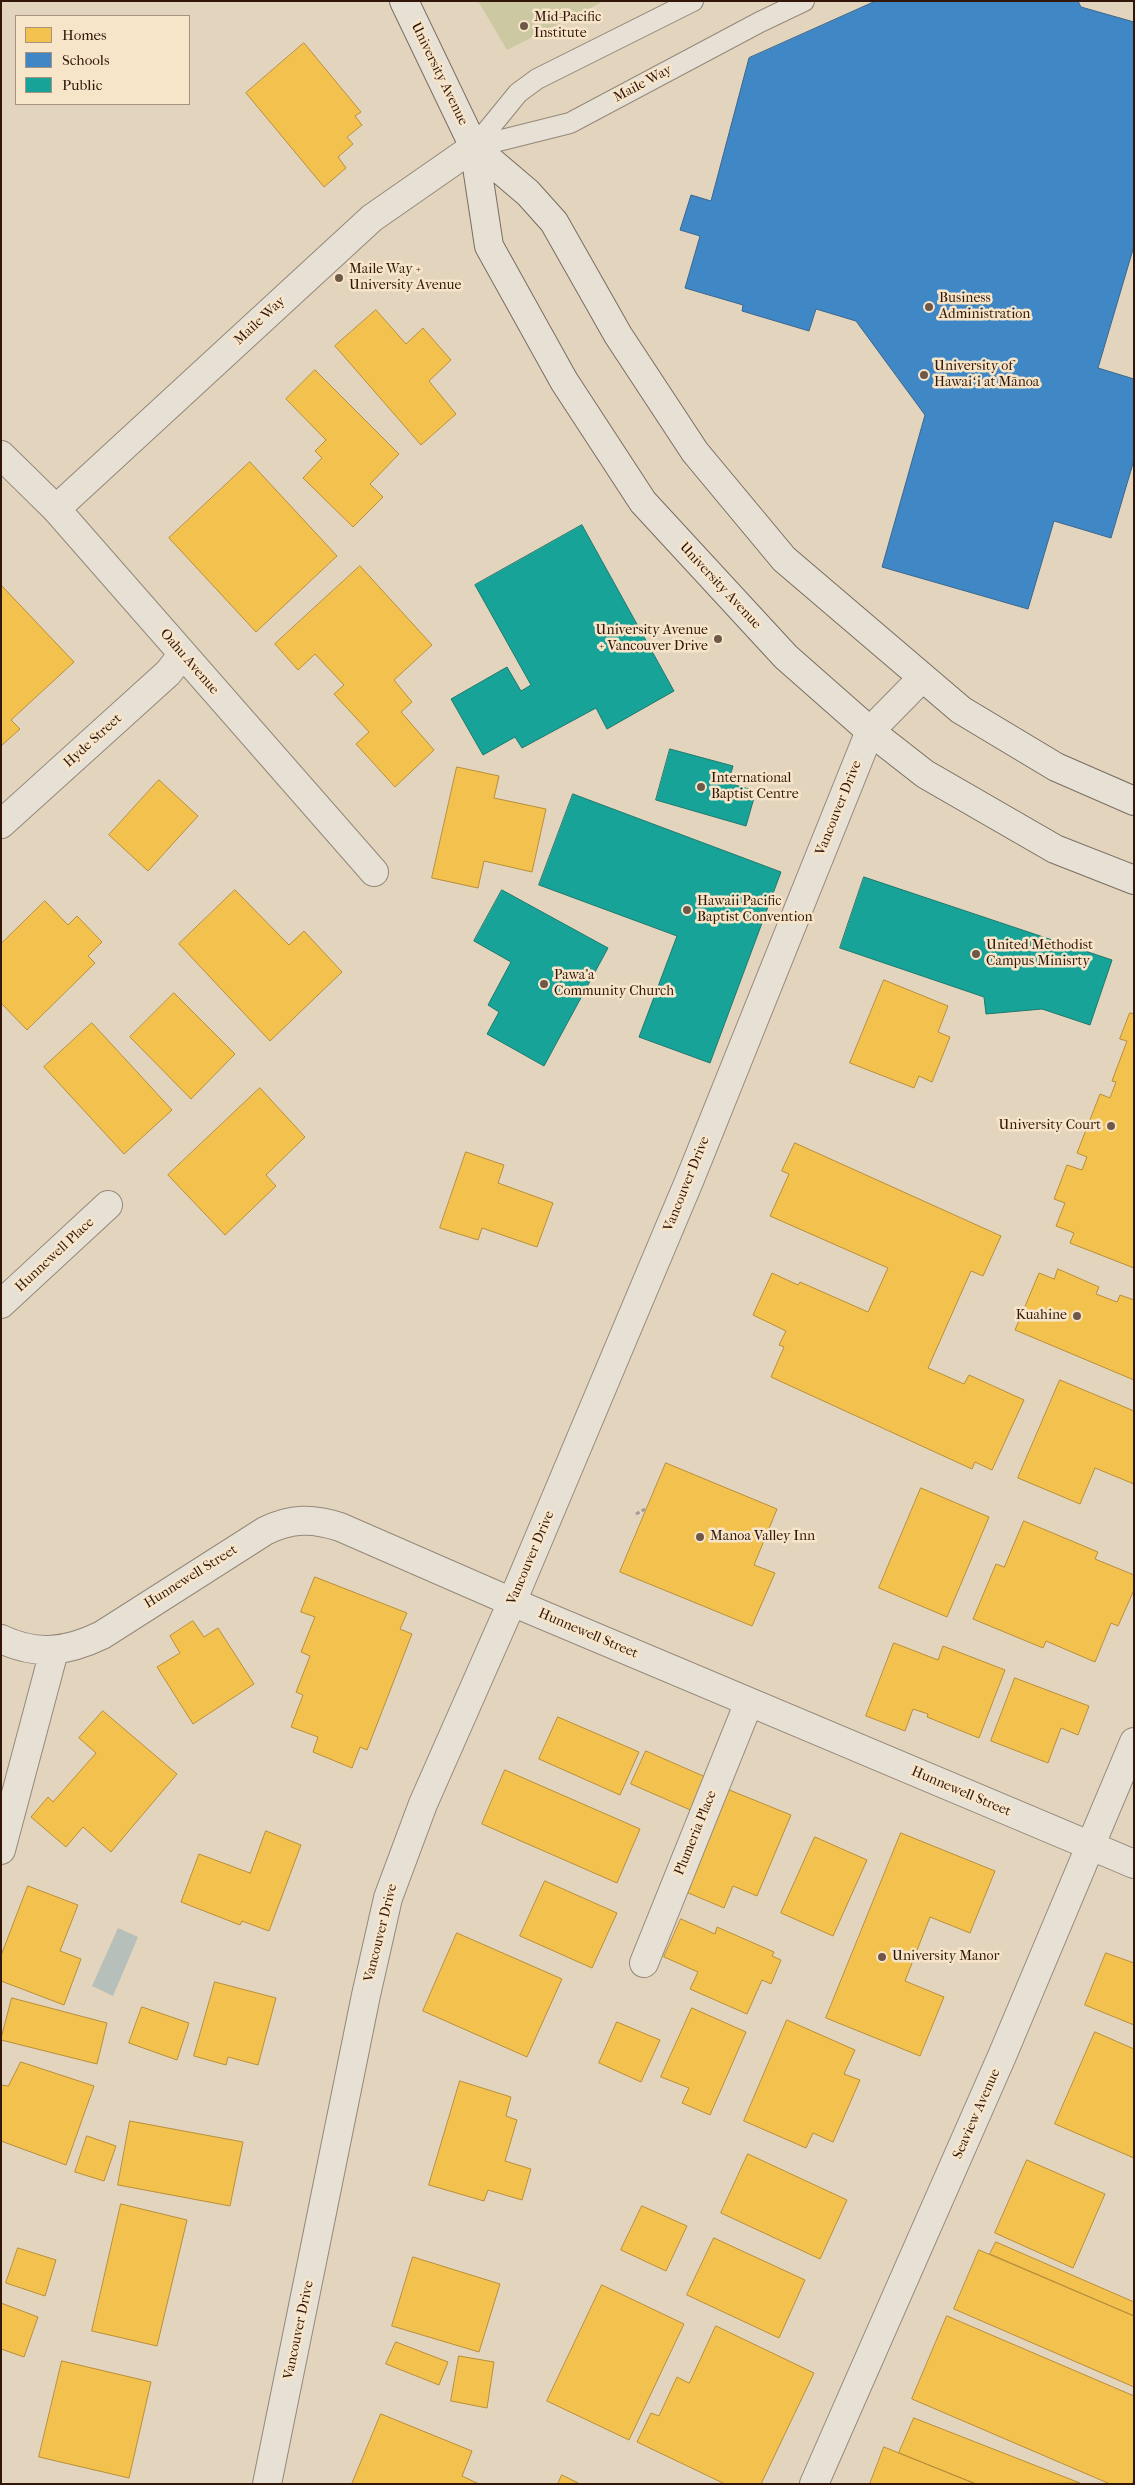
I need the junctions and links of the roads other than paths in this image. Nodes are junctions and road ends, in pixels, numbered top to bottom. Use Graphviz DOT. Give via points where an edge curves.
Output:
graph roads {
  1 [pos="404,1"];
  2 [pos="693,1"];
  3 [pos="804,1"];
  4 [pos="474,146"];
  5 [pos="1,455"];
  6 [pos="56,509"];
  7 [pos="183,654"];
  8 [pos="922,678"];
  9 [pos="870,731"];
  10 [pos="1134,802"];
  11 [pos="1,824"];
  12 [pos="374,872"];
  13 [pos="1134,880"];
  14 [pos="108,1205"];
  15 [pos="1,1304"];
  16 [pos="512,1602"];
  17 [pos="1,1639"];
  18 [pos="54,1651"];
  19 [pos="749,1702"];
  20 [pos="1134,1742"];
  21 [pos="1090,1847"];
  22 [pos="1,1850"];
  23 [pos="1134,1864"];
  24 [pos="644,1963"];
  25 [pos="267,2484"];
  26 [pos="814,2484"];
  1 -- 4 [label="street, University Avenue"];
  2 -- 4 [label="lane, Maile Way" via="537,79 518,93"];
  3 -- 4 [label="lane, Maile Way" via="570,123"];
  4 -- 6 [label="street, Maile Way" via="372,218"];
  4 -- 8 [label="street, University Avenue" via="528,193 554,222 618,335 694,452 777,551"];
  4 -- 9 [label="street, University Avenue" via="489,246 564,381 643,502 786,657"];
  5 -- 6 [label="street, Oahu Avenue"];
  6 -- 7 [label="street, Oahu Avenue"];
  7 -- 11 [label="street, Hyde Street" via="168,673"];
  7 -- 12 [label="street, Oahu Avenue"];
  8 -- 9 [label="street, Vancouver Drive"];
  8 -- 10 [label="street, University Avenue" via="961,710 1056,767"];
  9 -- 13 [label="street, University Avenue" via="925,774 1054,849"];
  9 -- 16 [label="street, Vancouver Drive" via="690,1179"];
  14 -- 15 [label="street, Hunnewell Place"];
  16 -- 18 [label="street, Hunnewell Street" via="340,1527 319,1521 296,1520 265,1531 102,1635"];
  16 -- 19 [label="street, Hunnewell Street"];
  16 -- 25 [label="street, Vancouver Drive" via="423,1804 388,1898"];
  17 -- 18 [label="street, Hunnewell Street" via="23,1647"];
  18 -- 22 [label="street"];
  19 -- 21 [label="street, Hunnewell Street"];
  19 -- 24 [label="street, Plumeria Place"];
  20 -- 21 [label="street, Seaview Avenue"];
  21 -- 23 [label="street, Hunnewell Street"];
  21 -- 26 [label="street, Seaview Avenue"];
}
